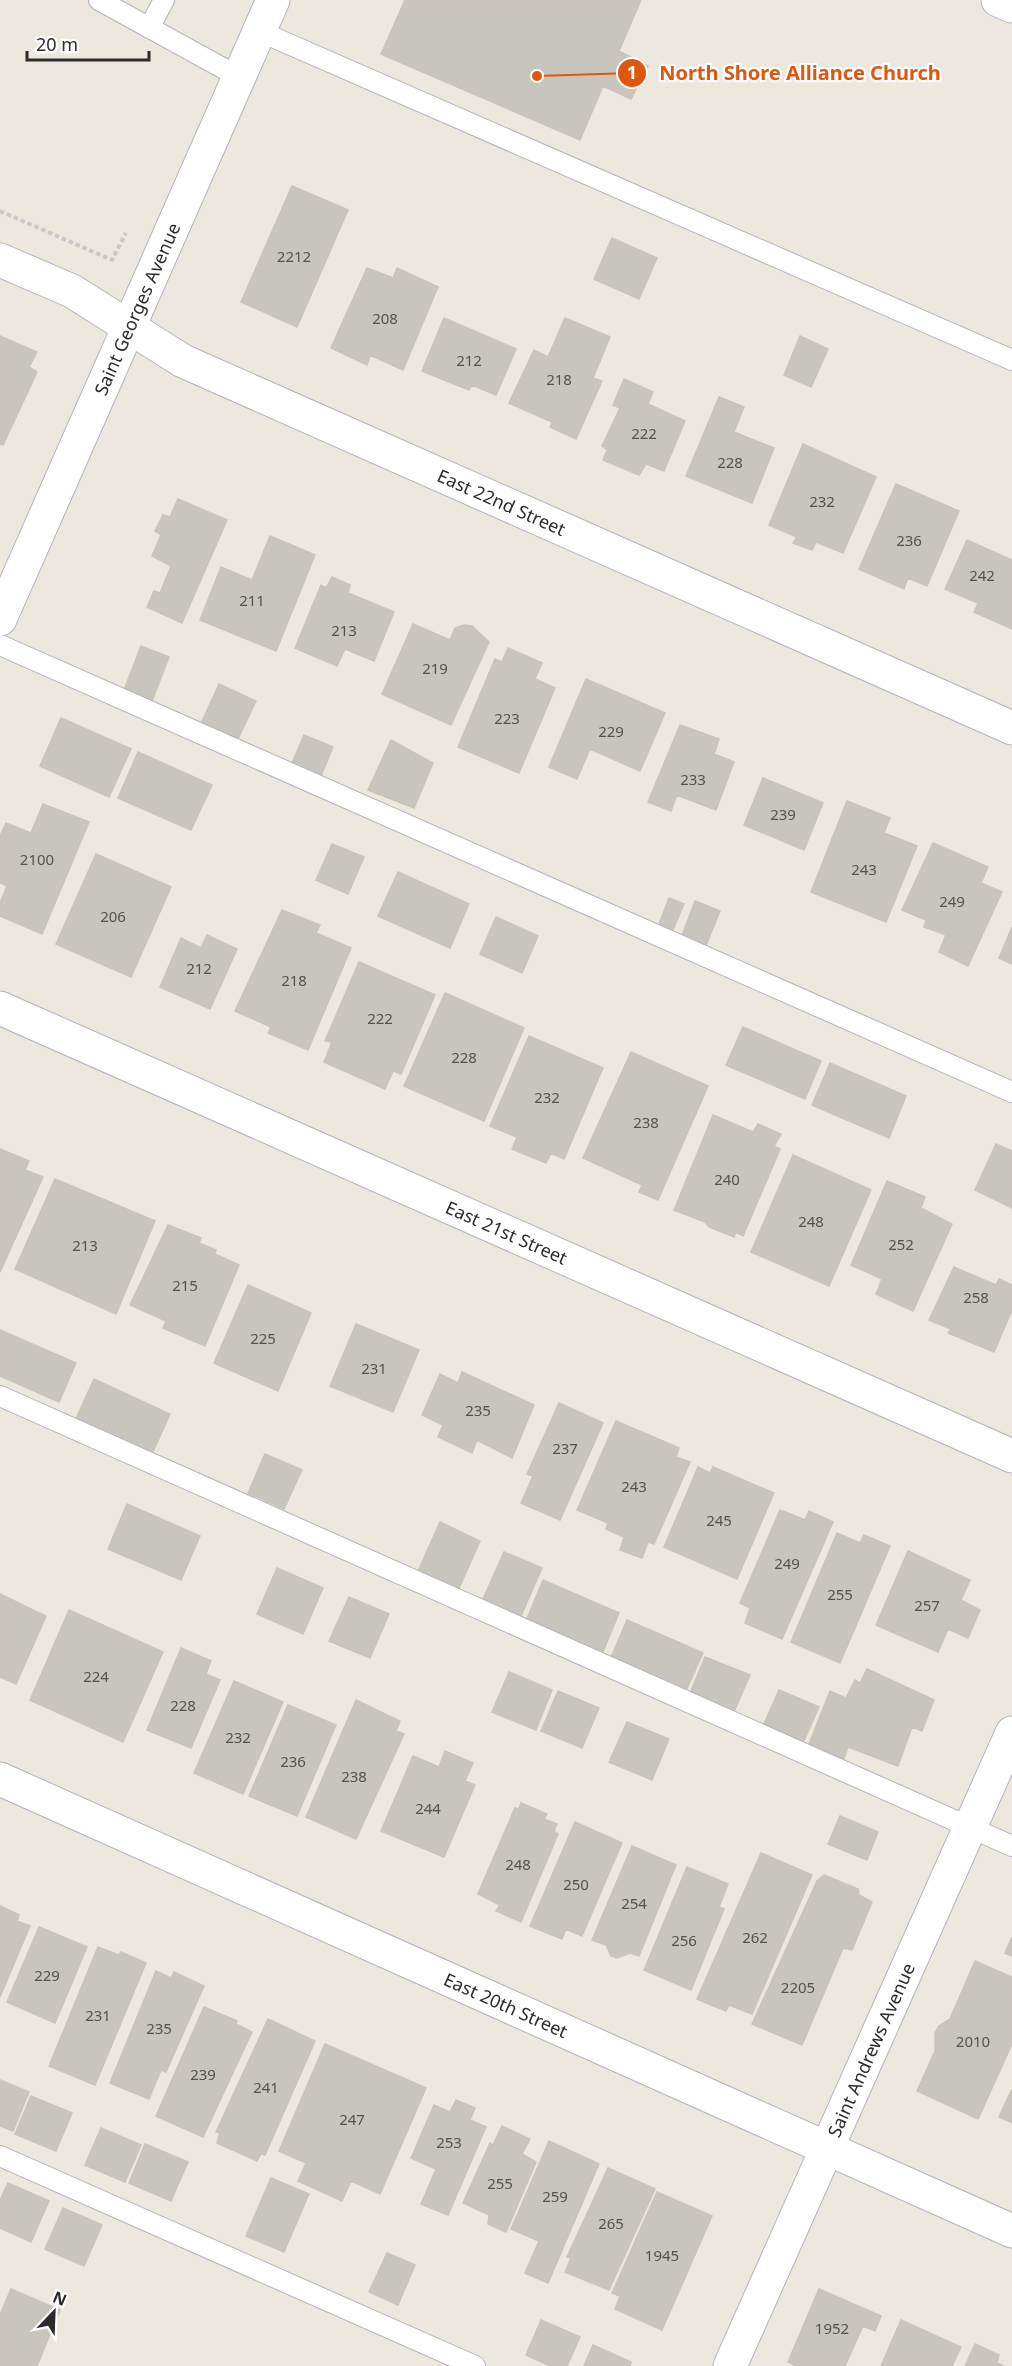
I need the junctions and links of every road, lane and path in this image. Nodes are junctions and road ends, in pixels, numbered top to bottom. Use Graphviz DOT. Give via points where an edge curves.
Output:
graph roads {
  1 [pos="99,0"];
  2 [pos="164,0"];
  3 [pos="273,0"];
  4 [pos="999,0"];
  5 [pos="1012,6"];
  6 [pos="149,28"];
  7 [pos="259,31"];
  8 [pos="239,77"];
  9 [pos="0,211"];
  10 [pos="0,260"];
  11 [pos="112,260"];
  12 [pos="128,328"];
  13 [pos="1012,360"];
  14 [pos="0,619"];
  15 [pos="0,645"];
  16 [pos="1012,728"];
  17 [pos="0,1008"];
  18 [pos="1012,1092"];
  19 [pos="0,1396"];
  20 [pos="1012,1456"];
  21 [pos="1012,1733"];
  22 [pos="0,1779"];
  23 [pos="969,1827"];
  24 [pos="1012,1846"];
  25 [pos="828,2148"];
  26 [pos="0,2156"];
  27 [pos="1012,2231"];
  28 [pos="475,2366"];
  29 [pos="730,2366"];
  1 -- 6 [label="lane"];
  2 -- 6 [label="lane"];
  3 -- 7 [label="street, Saint Georges Avenue"];
  4 -- 5 [label="street"];
  6 -- 8 [label="lane"];
  7 -- 8 [label="street, Saint Georges Avenue"];
  7 -- 13 [label="lane"];
  8 -- 12 [label="street, Saint Georges Avenue"];
  9 -- 11 [label="path"];
  10 -- 12 [label="street, East 22nd Street" via="72,291"];
  12 -- 14 [label="street, Saint Georges Avenue"];
  12 -- 16 [label="street, East 22nd Street" via="183,361"];
  15 -- 18 [label="lane"];
  17 -- 20 [label="street, East 21st Street"];
  19 -- 23 [label="lane"];
  21 -- 23 [label="street, Saint Andrews Avenue"];
  22 -- 25 [label="street, East 20th Street"];
  23 -- 24 [label="lane"];
  23 -- 25 [label="street, Saint Andrews Avenue"];
  25 -- 27 [label="street, East 20th Street"];
  25 -- 29 [label="street, Saint Andrews Avenue"];
  26 -- 28 [label="lane"];
}
